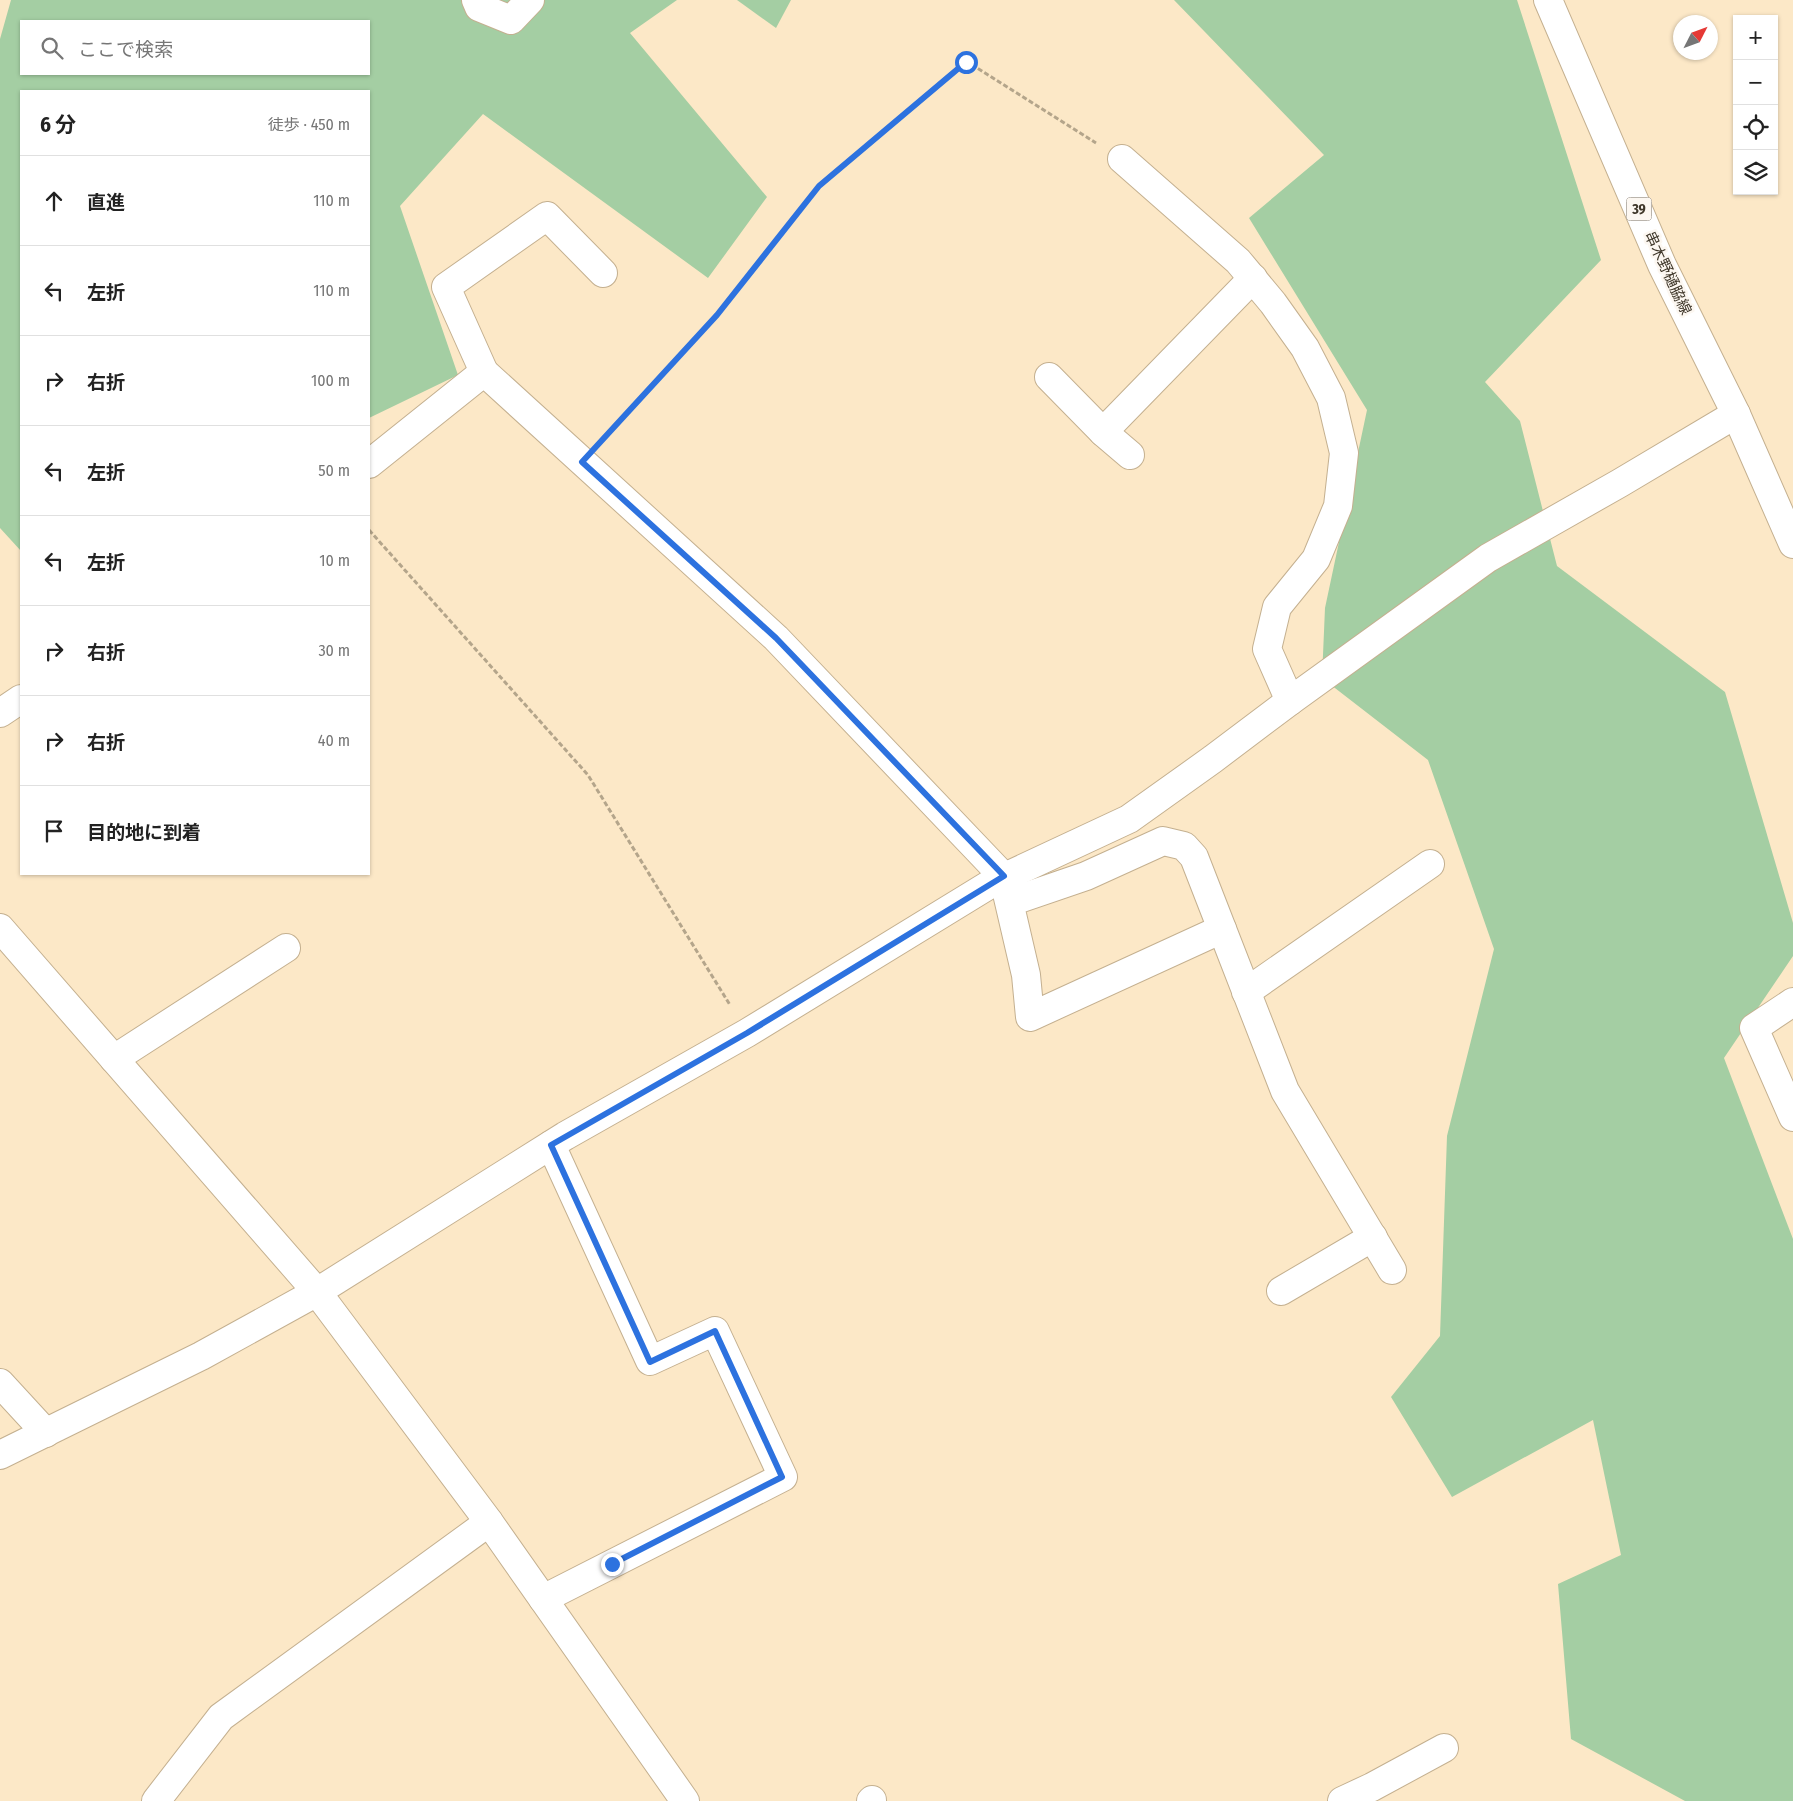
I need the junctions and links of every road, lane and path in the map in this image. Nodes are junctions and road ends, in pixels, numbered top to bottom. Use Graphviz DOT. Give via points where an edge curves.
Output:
graph roads {
  1 [pos="476,0"];
  2 [pos="530,0"];
  3 [pos="1548,0"];
  4 [pos="1122,159"];
  5 [pos="603,273"];
  6 [pos="1253,278"];
  7 [pos="484,372"];
  8 [pos="1049,377"];
  9 [pos="1736,414"];
  10 [pos="1103,432"];
  11 [pos="1130,455"];
  12 [pos="582,462"];
  13 [pos="370,463"];
  14 [pos="370,531"];
  15 [pos="1793,544"];
  16 [pos="20,700"];
  17 [pos="1290,700"];
  18 [pos="0,713"];
  19 [pos="1430,864"];
  20 [pos="1006,889"];
  21 [pos="0,928"];
  22 [pos="1222,929"];
  23 [pos="286,948"];
  24 [pos="1246,992"];
  25 [pos="1793,1002"];
  26 [pos="747,1033"];
  27 [pos="114,1059"];
  28 [pos="1793,1117"];
  29 [pos="551,1145"];
  30 [pos="1372,1237"];
  31 [pos="1392,1270"];
  32 [pos="1282,1291"];
  33 [pos="317,1292"];
  34 [pos="0,1383"];
  35 [pos="46,1433"];
  36 [pos="0,1455"];
  37 [pos="489,1522"];
  38 [pos="543,1599"];
  39 [pos="1444,1748"];
  40 [pos="156,1801"];
  41 [pos="684,1801"];
  42 [pos="1342,1801"];
  1 -- 2 [label="street" via="479,7 511,20"];
  3 -- 9 [label="street, 串木野樋脇線 / 39" via="1662,265"];
  4 -- 6 [label="street"];
  4 -- 12 [label="path" via="966,62 819,186 717,315"];
  5 -- 7 [label="street" via="548,216 446,287"];
  6 -- 10 [label="street"];
  6 -- 17 [label="street" via="1305,348 1331,398 1344,453 1338,506 1316,559 1277,607 1266,649"];
  7 -- 12 [label="street"];
  7 -- 13 [label="street"];
  8 -- 10 [label="street"];
  9 -- 15 [label="street, 串木野樋脇線 / 39"];
  9 -- 17 [label="street" via="1488,558"];
  10 -- 11 [label="street"];
  12 -- 20 [label="street" via="776,638"];
  14 -- 26 [label="path" via="588,776"];
  16 -- 18 [label="street"];
  17 -- 20 [label="street" via="1129,819"];
  19 -- 24 [label="street"];
  20 -- 22 [label="street" via="1086,876 1163,841 1184,846 1194,857"];
  20 -- 22 [label="street" via="1026,975 1030,1017"];
  20 -- 26 [label="street"];
  21 -- 27 [label="street"];
  22 -- 24 [label="street"];
  23 -- 27 [label="street"];
  24 -- 30 [label="street" via="1285,1091"];
  25 -- 28 [label="street" via="1754,1028"];
  26 -- 29 [label="street"];
  27 -- 33 [label="street"];
  29 -- 33 [label="street"];
  29 -- 38 [label="street" via="650,1362 715,1331 782,1477"];
  30 -- 31 [label="street"];
  30 -- 32 [label="street"];
  33 -- 35 [label="street" via="202,1356"];
  33 -- 37 [label="street"];
  34 -- 35 [label="street"];
  35 -- 36 [label="street"];
  37 -- 38 [label="street"];
  37 -- 40 [label="street" via="221,1717"];
  38 -- 41 [label="street"];
  39 -- 42 [label="street"];
}
